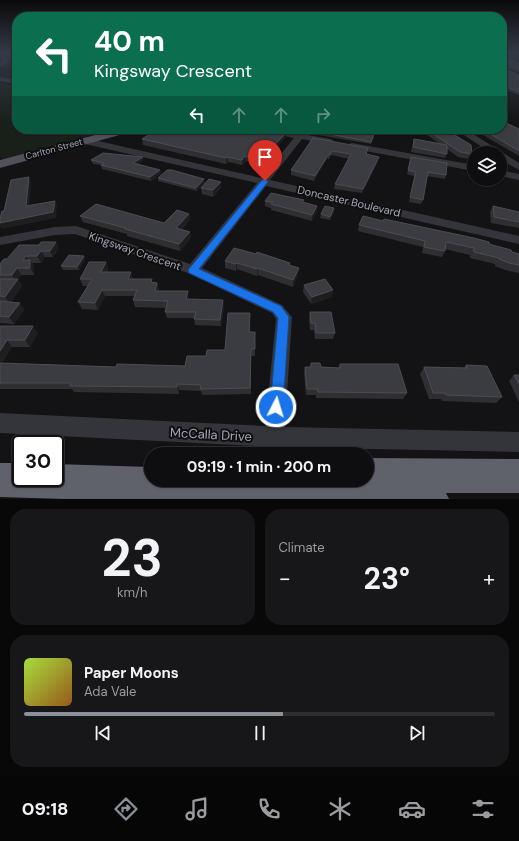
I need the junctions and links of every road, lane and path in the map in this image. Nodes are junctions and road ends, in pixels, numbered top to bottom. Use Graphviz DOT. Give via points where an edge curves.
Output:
graph roads {
  1 [pos="0,79"];
  2 [pos="12,81"];
  3 [pos="111,134"];
  4 [pos="288,134"];
  5 [pos="467,134"];
  6 [pos="300,136"];
  7 [pos="85,141"];
  8 [pos="486,146"];
  9 [pos="507,159"];
  10 [pos="0,164"];
  11 [pos="467,167"];
  12 [pos="519,167"];
  13 [pos="507,174"];
  14 [pos="519,176"];
  15 [pos="265,181"];
  16 [pos="519,240"];
  17 [pos="0,241"];
  18 [pos="193,270"];
  19 [pos="0,423"];
  20 [pos="274,437"];
  21 [pos="519,442"];
  22 [pos="374,475"];
  23 [pos="519,476"];
  24 [pos="0,480"];
  25 [pos="144,484"];
  26 [pos="230,487"];
  27 [pos="431,499"];
  1 -- 2 [label="street"];
  3 -- 7 [label="main road, Carlton Street"];
  4 -- 6 [label="street"];
  5 -- 8 [label="street"];
  6 -- 11 [label="street"];
  6 -- 15 [label="street"];
  7 -- 10 [label="main road, Carlton Street"];
  7 -- 15 [label="street, Doncaster Boulevard"];
  9 -- 12 [label="street"];
  13 -- 14 [label="street"];
  15 -- 16 [label="street, Doncaster Boulevard"];
  15 -- 18 [label="street"];
  17 -- 18 [label="street, Kingsway Crescent" via="55,231 76,230"];
  18 -- 20 [label="street, Kingsway Crescent" via="277,309 284,317"];
  19 -- 20 [label="street, McCalla Drive"];
  20 -- 21 [label="street, McCalla Drive"];
  22 -- 23 [label="highway"];
  24 -- 25 [label="highway"];
  26 -- 27 [label="highway" via="269,493"];
}
